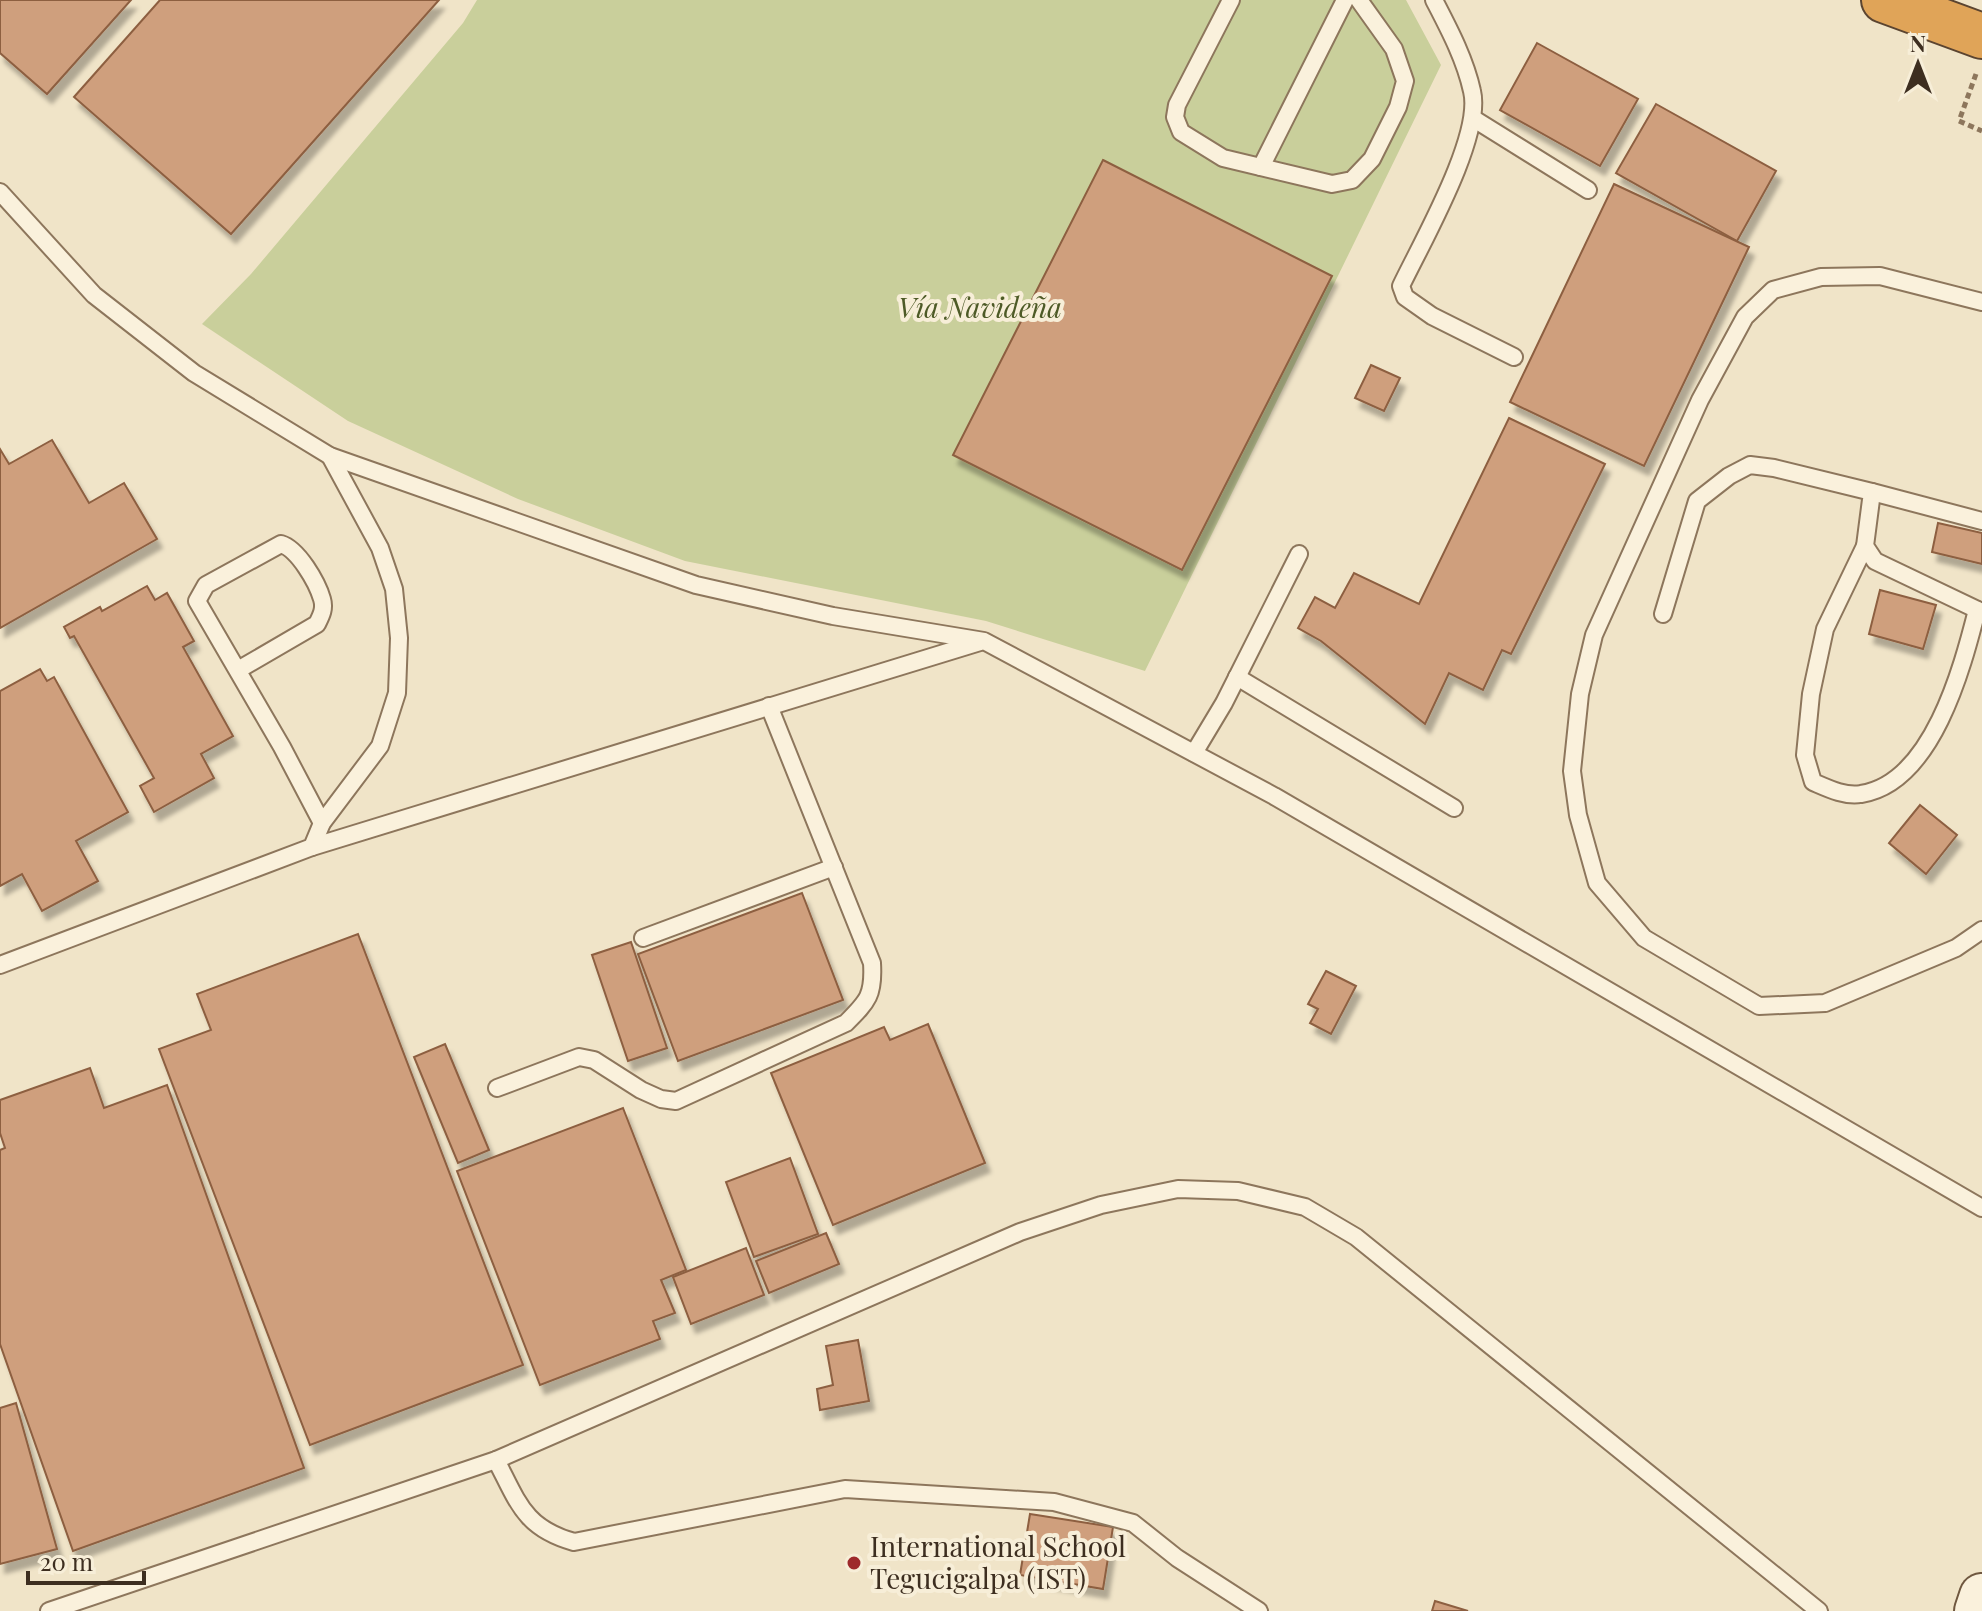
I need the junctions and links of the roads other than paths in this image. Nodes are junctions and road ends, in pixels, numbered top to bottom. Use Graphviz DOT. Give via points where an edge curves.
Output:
graph roads {
  1 [pos="1231,0"];
  2 [pos="1345,0"];
  3 [pos="1359,0"];
  4 [pos="1434,0"];
  5 [pos="1884,0"];
  6 [pos="1980,53"];
  7 [pos="1474,119"];
  8 [pos="1261,167"];
  9 [pos="1588,190"];
  10 [pos="0,192"];
  11 [pos="1982,302"];
  12 [pos="1514,357"];
  13 [pos="330,456"];
  14 [pos="1872,492"];
  15 [pos="1982,521"];
  16 [pos="1865,546"];
  17 [pos="1299,554"];
  18 [pos="1980,611"];
  19 [pos="1663,614"];
  20 [pos="984,641"];
  21 [pos="238,670"];
  22 [pos="1237,677"];
  23 [pos="769,706"];
  24 [pos="1194,753"];
  25 [pos="1454,808"];
  26 [pos="322,823"];
  27 [pos="312,847"];
  28 [pos="834,867"];
  29 [pos="1982,930"];
  30 [pos="643,938"];
  31 [pos="0,965"];
  32 [pos="497,1088"];
  33 [pos="1982,1208"];
  34 [pos="496,1460"];
  35 [pos="1982,1596"];
  36 [pos="49,1611"];
  37 [pos="1259,1611"];
  38 [pos="1819,1611"];
  39 [pos="1977,1611"];
  1 -- 8 [label="lane" via="1175,117 1181,132 1223,158"];
  2 -- 8 [label="lane"];
  3 -- 8 [label="lane" via="1394,49 1405,81 1372,159 1352,180 1332,184"];
  4 -- 7 [label="lane" via="1473,93"];
  5 -- 6 [label="highway"];
  7 -- 9 [label="lane"];
  7 -- 12 [label="lane" via="1464,152 1401,286 1405,297 1432,316"];
  10 -- 13 [label="lane" via="94,295 194,373"];
  11 -- 29 [label="lane" via="1880,276 1821,277 1773,290 1745,317 1700,400 1594,635 1580,694 1572,771 1597,883 1644,938 1759,1006 1825,1003 1956,948"];
  13 -- 20 [label="lane" via="696,585 833,616"];
  13 -- 26 [label="lane" via="380,548 394,589 399,638 397,693 380,746"];
  14 -- 15 [label="lane"];
  14 -- 16 [label="lane"];
  14 -- 19 [label="lane" via="1750,465 1729,476 1697,501"];
  16 -- 18 [label="lane" via="1875,561"];
  16 -- 18 [label="lane" via="1825,629 1805,755 1813,782 1860,794 1895,780 1921,755 1961,671"];
  17 -- 22 [label="lane"];
  20 -- 23 [label="lane"];
  20 -- 24 [label="lane"];
  21 -- 21 [label="lane" via="197,601 199,593 281,544 291,547 322,600 323,612 317,624"];
  21 -- 26 [label="lane"];
  22 -- 24 [label="lane"];
  22 -- 25 [label="lane"];
  23 -- 27 [label="lane"];
  23 -- 28 [label="lane"];
  24 -- 33 [label="lane"];
  26 -- 27 [label="lane"];
  27 -- 31 [label="lane"];
  28 -- 30 [label="lane"];
  28 -- 32 [label="lane" via="872,963 874,985 867,1002 846,1023 676,1101 641,1090 594,1060 579,1057"];
  34 -- 36 [label="lane"];
  34 -- 37 [label="lane" via="525,1514 550,1535 574,1542 845,1489 1054,1502 1133,1523"];
  34 -- 38 [label="lane" via="1020,1232 1101,1205 1178,1189 1238,1191 1305,1207 1356,1237"];
  35 -- 39 [label="street"];
}
